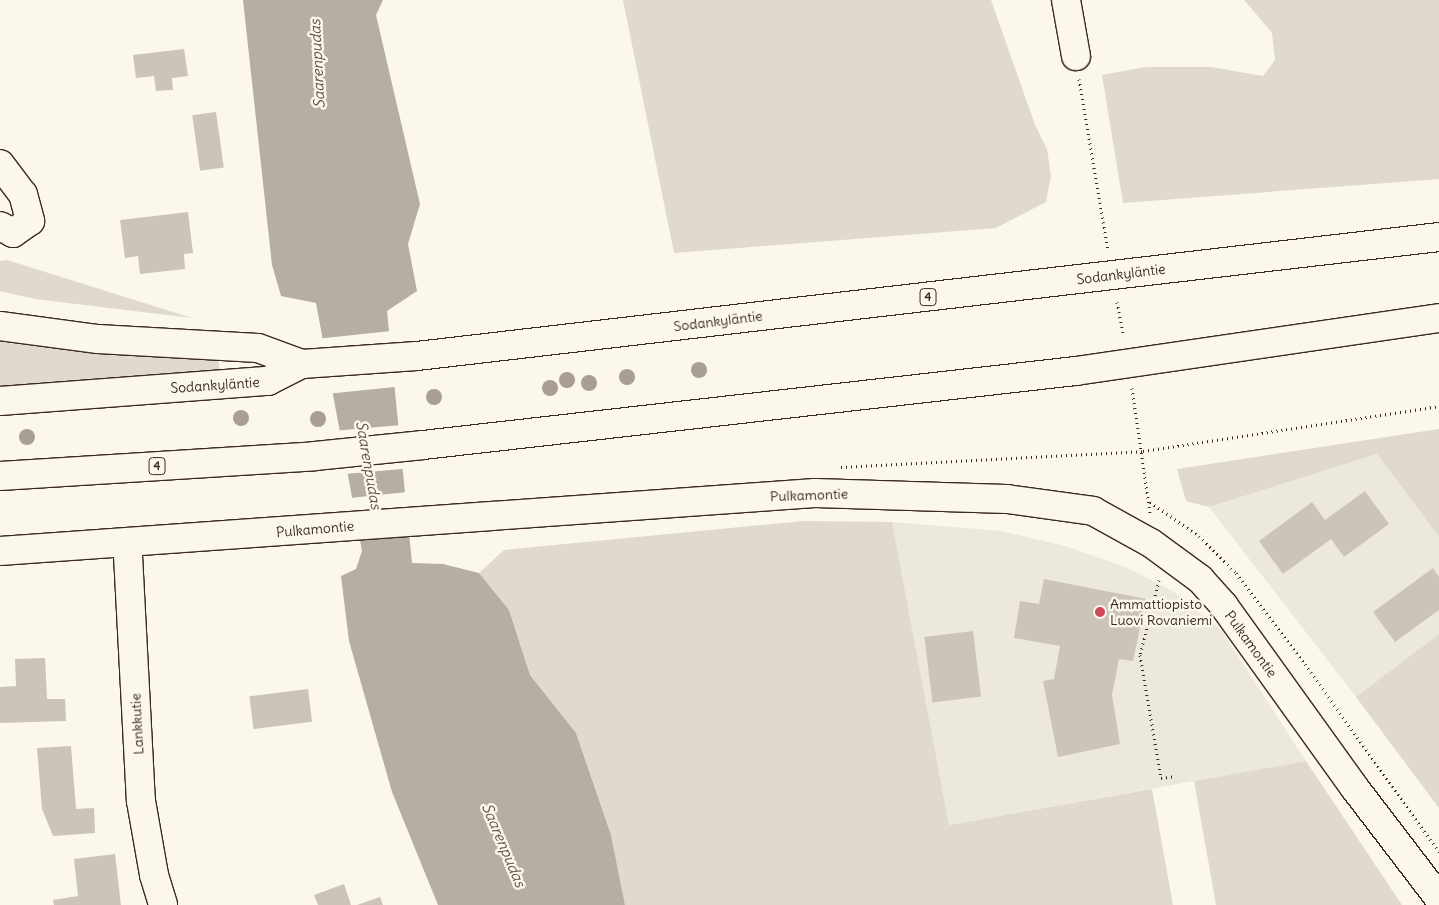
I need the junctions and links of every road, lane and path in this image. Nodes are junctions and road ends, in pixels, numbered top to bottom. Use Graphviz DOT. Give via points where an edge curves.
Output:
graph roads {
  1 [pos="1066,0"];
  2 [pos="1076,56"];
  3 [pos="0,164"];
  4 [pos="0,226"];
  5 [pos="1439,237"];
  6 [pos="1108,250"];
  7 [pos="1117,302"];
  8 [pos="1439,318"];
  9 [pos="0,326"];
  10 [pos="1122,332"];
  11 [pos="302,364"];
  12 [pos="1131,380"];
  13 [pos="0,402"];
  14 [pos="1439,406"];
  15 [pos="1143,451"];
  16 [pos="834,467"];
  17 [pos="0,476"];
  18 [pos="130,542"];
  19 [pos="1151,543"];
  20 [pos="0,551"];
  21 [pos="1176,776"];
  22 [pos="1439,898"];
  23 [pos="163,905"];
  1 -- 2 [label="main road"];
  2 -- 6 [label="path"];
  3 -- 4 [label="main road" via="23,194 30,222 13,233"];
  5 -- 11 [label="main road, Sodankyläntie / 4" via="417,356"];
  7 -- 10 [label="path"];
  8 -- 17 [label="main road, 4" via="1076,371 423,445 315,456"];
  9 -- 11 [label="main road" via="98,339 258,348"];
  11 -- 13 [label="main road, Sodankyläntie / 4" via="268,381"];
  12 -- 15 [label="path"];
  14 -- 15 [label="path"];
  15 -- 16 [label="path"];
  15 -- 19 [label="path"];
  18 -- 19 [label="main road, Pulkamontie" via="427,518 815,493 1007,499 1093,511"];
  18 -- 20 [label="main road, Pulkamontie"];
  18 -- 23 [label="main road, Lankkutie" via="128,556 141,801 154,875"];
  19 -- 21 [label="path" via="1160,577 1140,655 1161,778"];
  19 -- 22 [label="main road, Pulkamontie" via="1200,578 1224,606 1354,787"];
}
